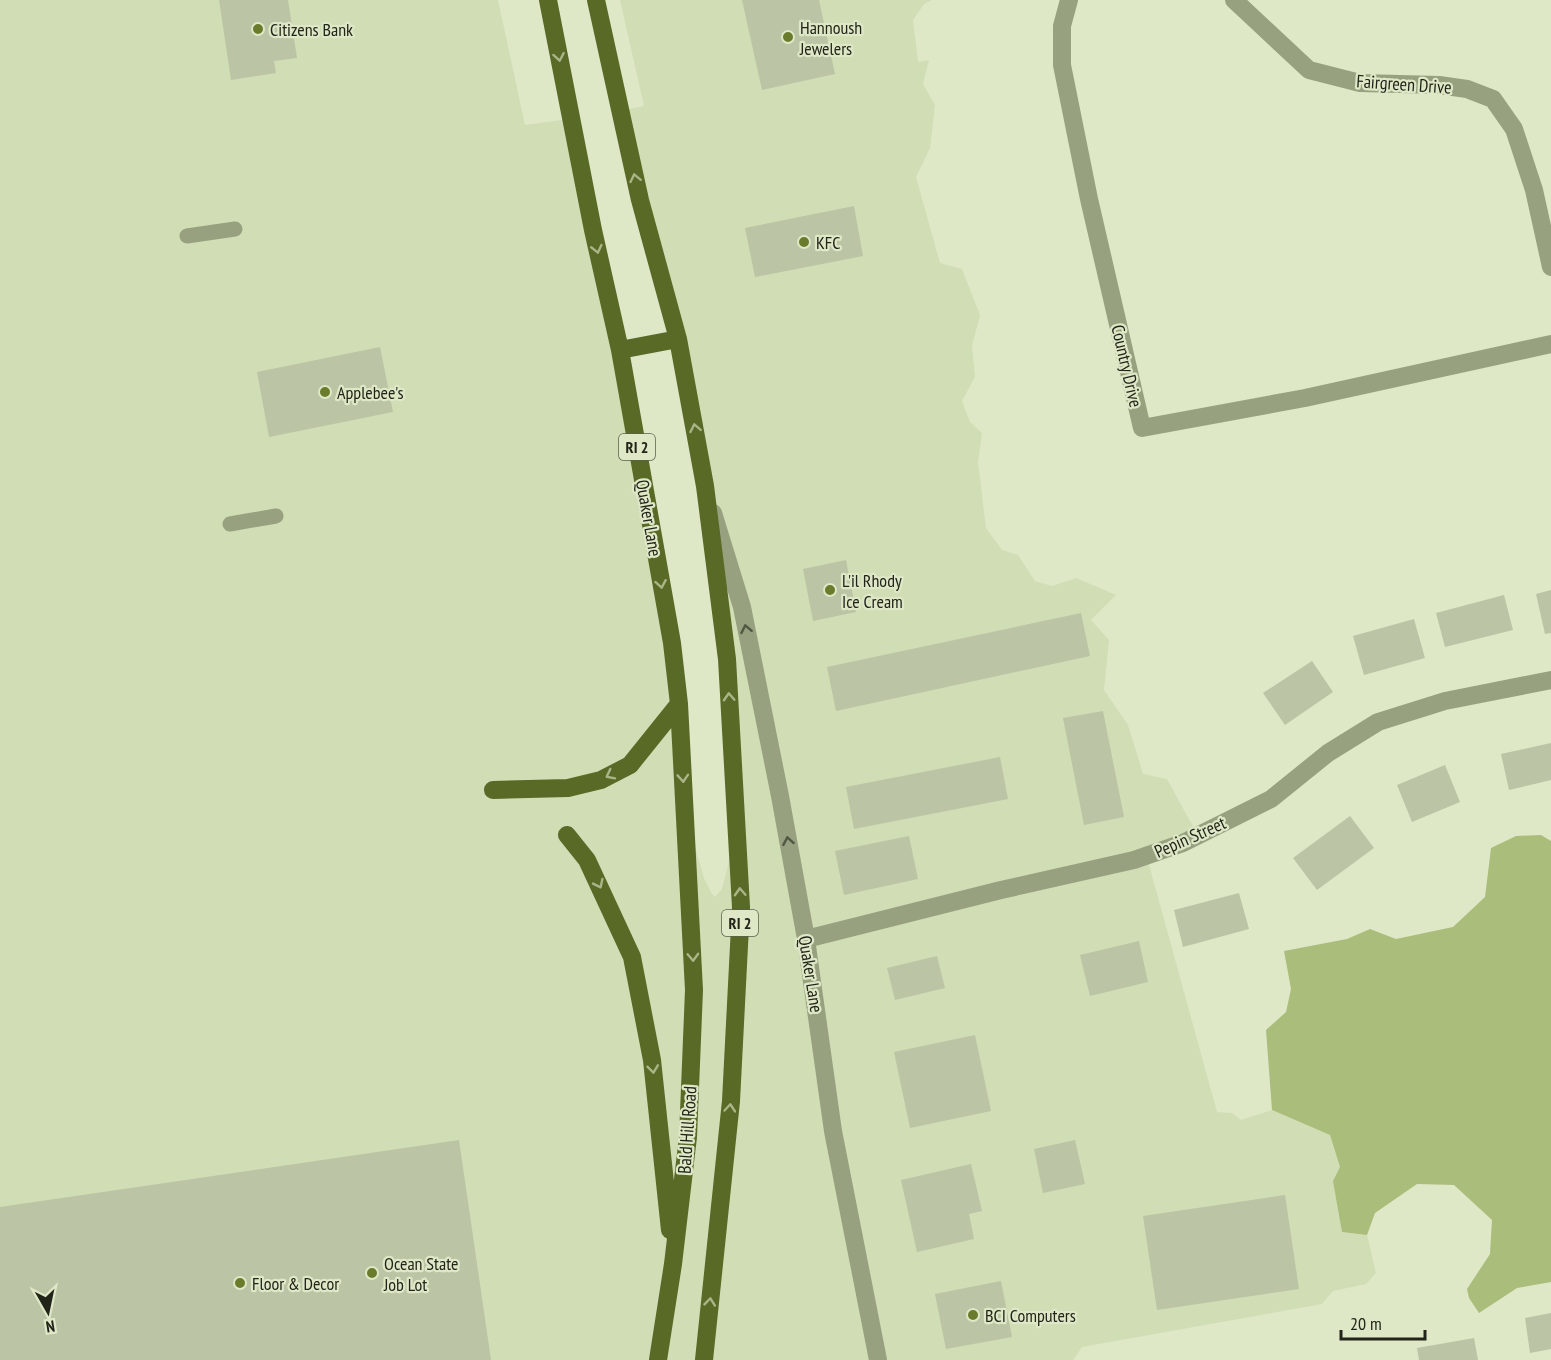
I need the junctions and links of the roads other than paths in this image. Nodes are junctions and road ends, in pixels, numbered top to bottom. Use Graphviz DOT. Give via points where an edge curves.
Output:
graph roads {
  1 [pos="548,0"];
  2 [pos="596,0"];
  3 [pos="1069,0"];
  4 [pos="1234,0"];
  5 [pos="235,229"];
  6 [pos="187,236"];
  7 [pos="1551,267"];
  8 [pos="678,339"];
  9 [pos="1551,344"];
  10 [pos="620,350"];
  11 [pos="705,486"];
  12 [pos="276,516"];
  13 [pos="230,525"];
  14 [pos="1551,680"];
  15 [pos="679,704"];
  16 [pos="493,790"];
  17 [pos="567,835"];
  18 [pos="691,899"];
  19 [pos="806,939"];
  20 [pos="673,1264"];
  21 [pos="658,1360"];
  22 [pos="704,1360"];
  23 [pos="878,1360"];
  1 -- 10 [label="main road, Quaker Lane / RI 2, one-way"];
  8 -- 2 [label="main road, Quaker Lane / RI 2, one-way" via="640,200"];
  3 -- 9 [label="street, Country Drive" via="1062,26 1062,65 1142,428 1305,398"];
  4 -- 7 [label="street, Fairgreen Drive" via="1310,70 1360,83 1467,89 1493,99 1514,129 1534,190"];
  5 -- 6 [label="lane"];
  8 -- 10 [label="main road"];
  11 -- 8 [label="main road, Quaker Lane / RI 2, one-way"];
  10 -- 15 [label="main road, Quaker Lane / RI 2, one-way" via="672,643"];
  19 -- 11 [label="street, Quaker Lane, one-way" via="742,607"];
  22 -- 11 [label="main road, Quaker Lane / RI 2, one-way" via="731,1101 741,907 727,659"];
  12 -- 13 [label="lane"];
  14 -- 19 [label="street, Pepin Street" via="1445,701 1378,722 1328,753 1271,799 1183,843 1134,860"];
  15 -- 16 [label="main road, one-way" via="630,765 601,780 568,788"];
  15 -- 18 [label="main road, Quaker Lane / RI 2, one-way"];
  17 -- 20 [label="main road, one-way" via="587,860 632,957 652,1060"];
  18 -- 20 [label="main road, Bald Hill Road / RI 2, one-way" via="694,990 688,1126"];
  19 -- 23 [label="street, Quaker Lane" via="833,1131"];
  20 -- 21 [label="main road, Bald Hill Road / RI 2"];
}
